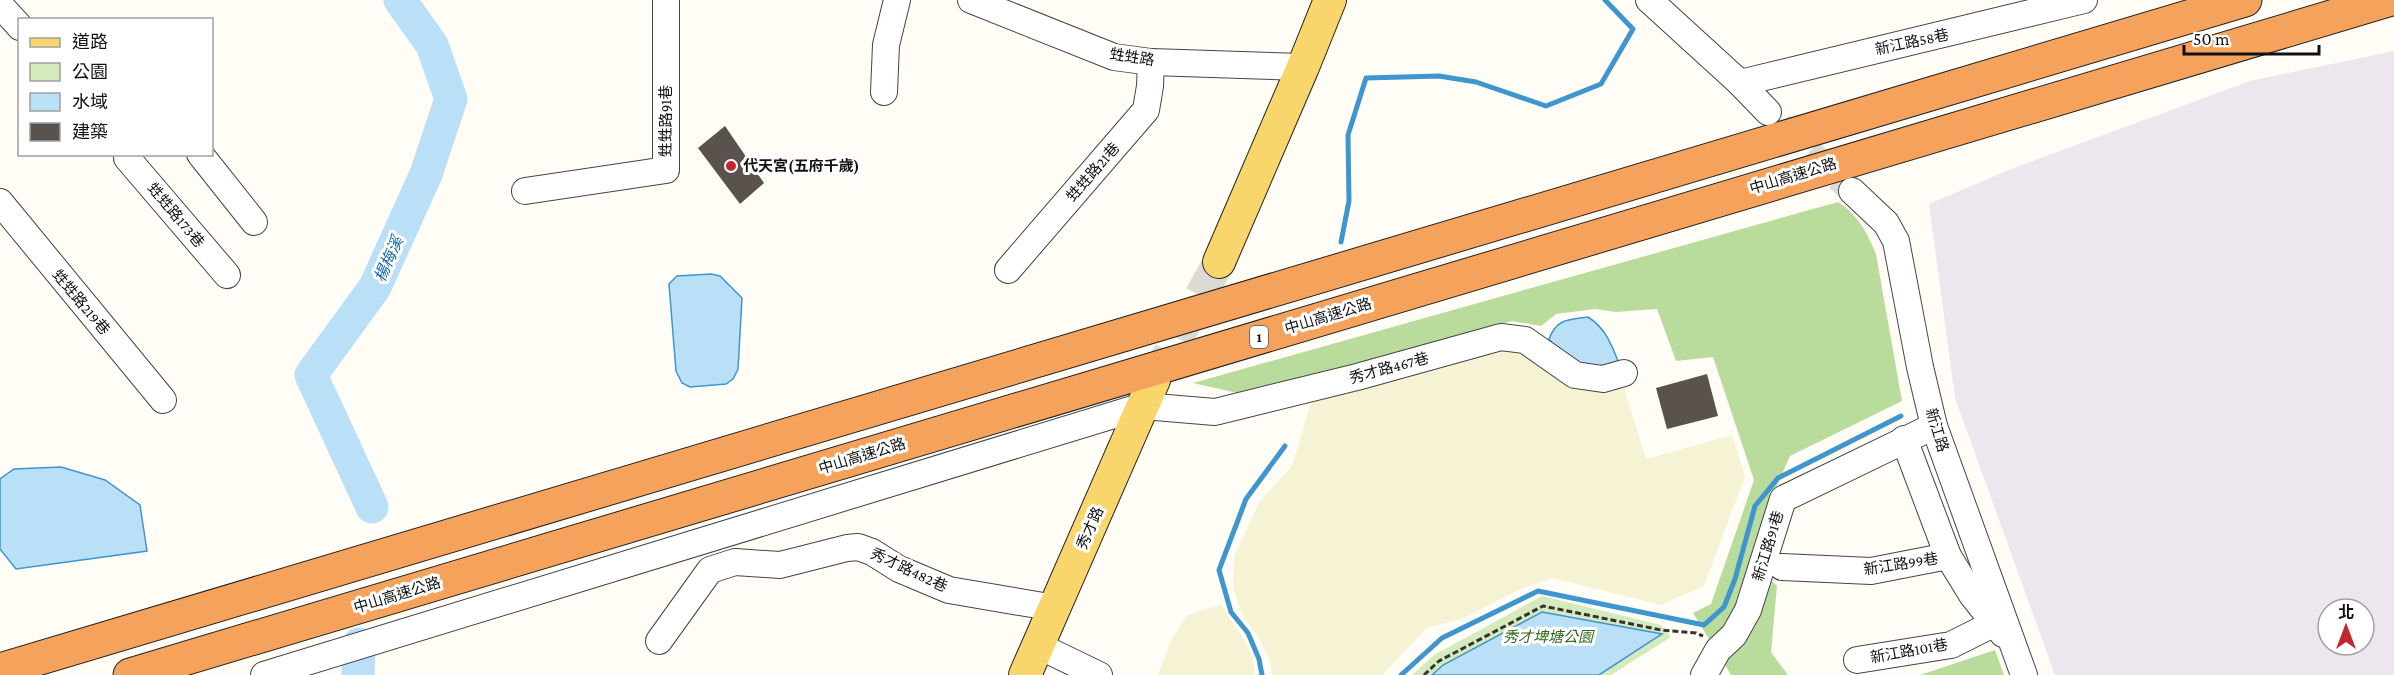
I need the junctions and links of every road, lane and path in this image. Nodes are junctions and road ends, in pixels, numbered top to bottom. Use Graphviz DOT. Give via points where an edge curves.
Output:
graph roads {
  1 [pos="666,0"];
  2 [pos="897,0"];
  3 [pos="971,0"];
  4 [pos="1330,0"];
  5 [pos="2084,0"];
  6 [pos="2245,0"];
  7 [pos="2388,0"];
  8 [pos="1662,4"];
  9 [pos="0,5"];
  10 [pos="18,25"];
  11 [pos="1150,62"];
  12 [pos="1303,67"];
  13 [pos="1740,83"];
  14 [pos="884,92"];
  15 [pos="1768,112"];
  16 [pos="128,156"];
  17 [pos="203,156"];
  18 [pos="525,191"];
  19 [pos="1852,191"];
  20 [pos="0,202"];
  21 [pos="254,222"];
  22 [pos="1219,262"];
  23 [pos="1008,270"];
  24 [pos="227,275"];
  25 [pos="1624,373"];
  26 [pos="1148,393"];
  27 [pos="163,400"];
  28 [pos="1934,426"];
  29 [pos="1904,439"];
  30 [pos="1948,556"];
  31 [pos="1782,567"];
  32 [pos="1055,608"];
  33 [pos="1994,624"];
  34 [pos="659,641"];
  35 [pos="1723,645"];
  36 [pos="2013,645"];
  37 [pos="1039,646"];
  38 [pos="1857,660"];
  39 [pos="0,670"];
  40 [pos="130,675"];
  41 [pos="264,675"];
  42 [pos="1025,675"];
  43 [pos="1100,675"];
  44 [pos="1424,675"];
  45 [pos="1704,675"];
  46 [pos="2024,675"];
  1 -- 18 [label="street, 甡甡路91巷" via="666,170"];
  2 -- 14 [label="street" via="886,45"];
  3 -- 11 [label="street, 甡甡路" via="1114,57"];
  4 -- 12 [label="main road"];
  5 -- 13 [label="street, 新江路58巷"];
  6 -- 39 [label="highway"];
  7 -- 40 [label="highway, 中山高速公路 / 1"];
  8 -- 13 [label="street"];
  9 -- 10 [label="street"];
  11 -- 12 [label="street, 甡甡路"];
  11 -- 23 [label="street, 甡甡路21巷" via="1146,110"];
  12 -- 22 [label="main road"];
  13 -- 15 [label="street"];
  16 -- 24 [label="street, 甡甡路173巷"];
  17 -- 21 [label="street"];
  19 -- 28 [label="street, 新江路" via="1886,223 1896,241"];
  20 -- 27 [label="street, 甡甡路219巷"];
  25 -- 26 [label="street, 秀才路467巷" via="1603,379 1575,375 1525,339 1501,337 1215,412"];
  26 -- 32 [label="main road, 秀才路"];
  26 -- 41 [label="street"];
  28 -- 29 [label="street, 新江路91巷"];
  28 -- 36 [label="street, 新江路"];
  29 -- 30 [label="street"];
  29 -- 35 [label="street, 新江路91巷" via="1783,499 1748,610 1734,635"];
  30 -- 31 [label="street, 新江路99巷" via="1871,571"];
  30 -- 33 [label="street"];
  32 -- 34 [label="street, 秀才路482巷" via="949,590 858,547 780,565 735,562 710,570"];
  32 -- 37 [label="main road, 秀才路"];
  33 -- 36 [label="street"];
  33 -- 38 [label="street, 新江路101巷" via="1951,645"];
  35 -- 44 [label="path" via="1696,633 1661,630 1543,606 1439,661"];
  35 -- 45 [label="street, 新江路91巷"];
  36 -- 46 [label="street, 新江路"];
  37 -- 42 [label="main road, 秀才路"];
  37 -- 43 [label="street"];
}
